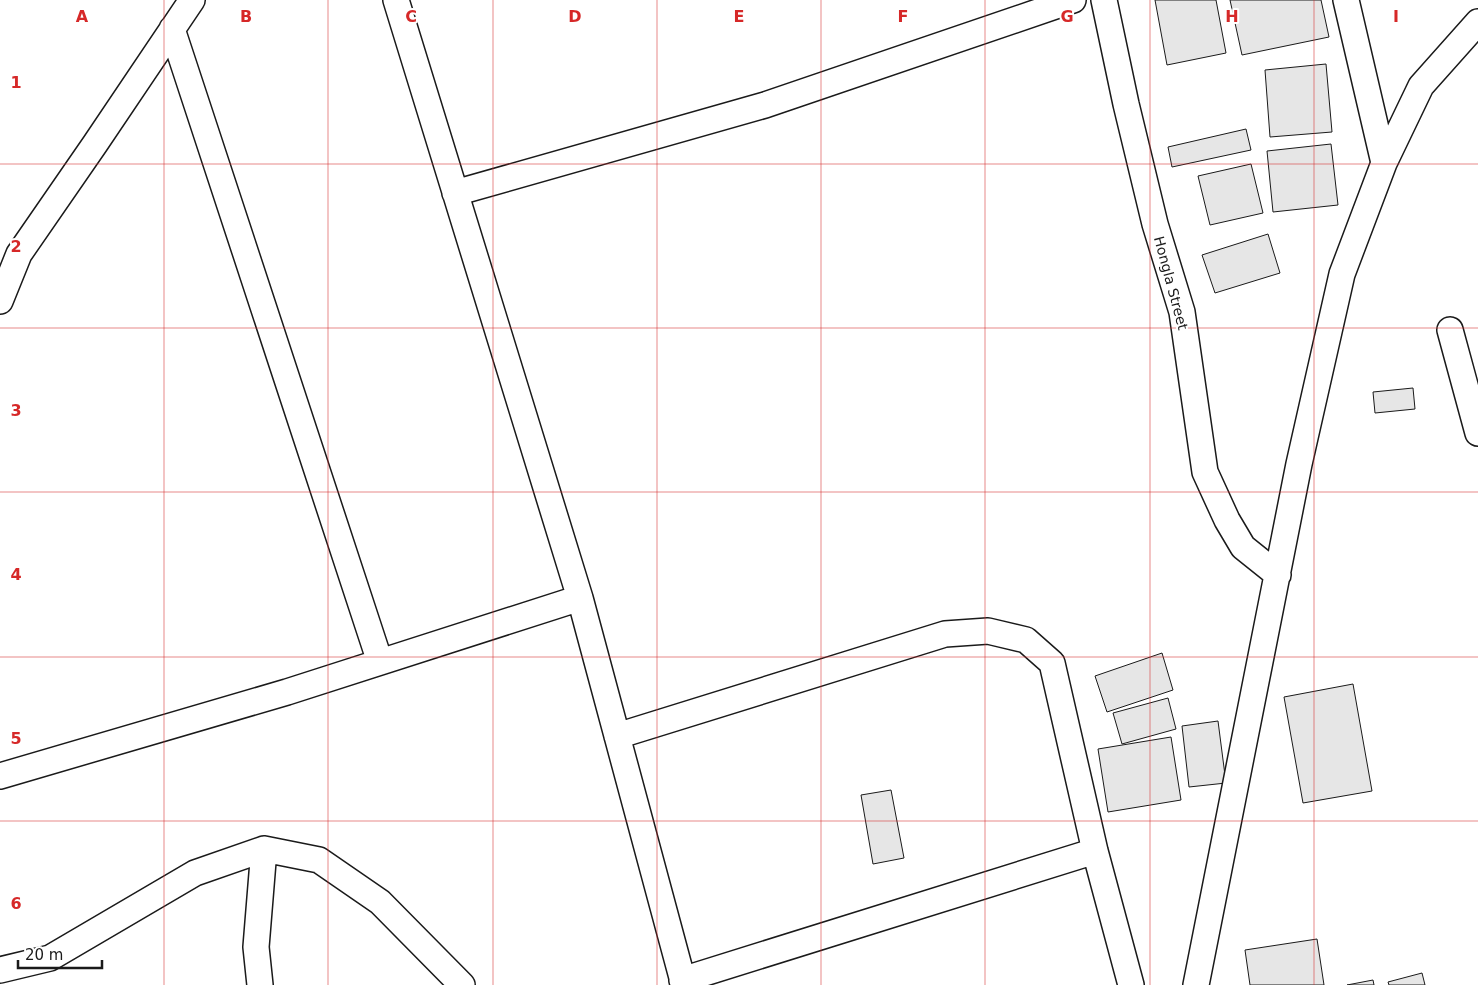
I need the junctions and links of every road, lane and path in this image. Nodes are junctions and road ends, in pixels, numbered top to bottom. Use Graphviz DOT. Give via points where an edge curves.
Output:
graph roads {
  1 [pos="192,0"];
  2 [pos="1073,0"];
  3 [pos="1104,0"];
  4 [pos="1346,0"];
  5 [pos="396,1"];
  6 [pos="1478,22"];
  7 [pos="172,29"];
  8 [pos="1384,163"];
  9 [pos="455,193"];
  10 [pos="0,301"];
  11 [pos="1450,330"];
  12 [pos="1478,433"];
  13 [pos="1278,575"];
  14 [pos="580,598"];
  15 [pos="380,662"];
  16 [pos="617,736"];
  17 [pos="0,776"];
  18 [pos="264,849"];
  19 [pos="1095,850"];
  20 [pos="0,970"];
  21 [pos="683,983"];
  22 [pos="260,985"];
  23 [pos="462,985"];
  24 [pos="1131,985"];
  25 [pos="1196,985"];
  1 -- 7 [label="street"];
  2 -- 9 [label="street" via="765,105"];
  3 -- 13 [label="street, Hongla Street" via="1155,224 1182,312 1206,472 1226,520 1243,547"];
  4 -- 8 [label="street"];
  5 -- 9 [label="street"];
  6 -- 8 [label="street" via="1421,86"];
  7 -- 10 [label="street" via="19,254"];
  7 -- 15 [label="street"];
  8 -- 13 [label="street" via="1342,274 1299,464"];
  9 -- 14 [label="street"];
  11 -- 12 [label="street"];
  13 -- 25 [label="street"];
  14 -- 15 [label="street"];
  14 -- 16 [label="street"];
  15 -- 17 [label="street"];
  16 -- 19 [label="street" via="945,634 988,631 1026,640 1052,663"];
  16 -- 21 [label="street"];
  18 -- 20 [label="street" via="195,873 50,958"];
  18 -- 22 [label="street" via="256,947"];
  18 -- 23 [label="street" via="319,860 380,902"];
  19 -- 21 [label="street"];
  19 -- 24 [label="street"];
}
